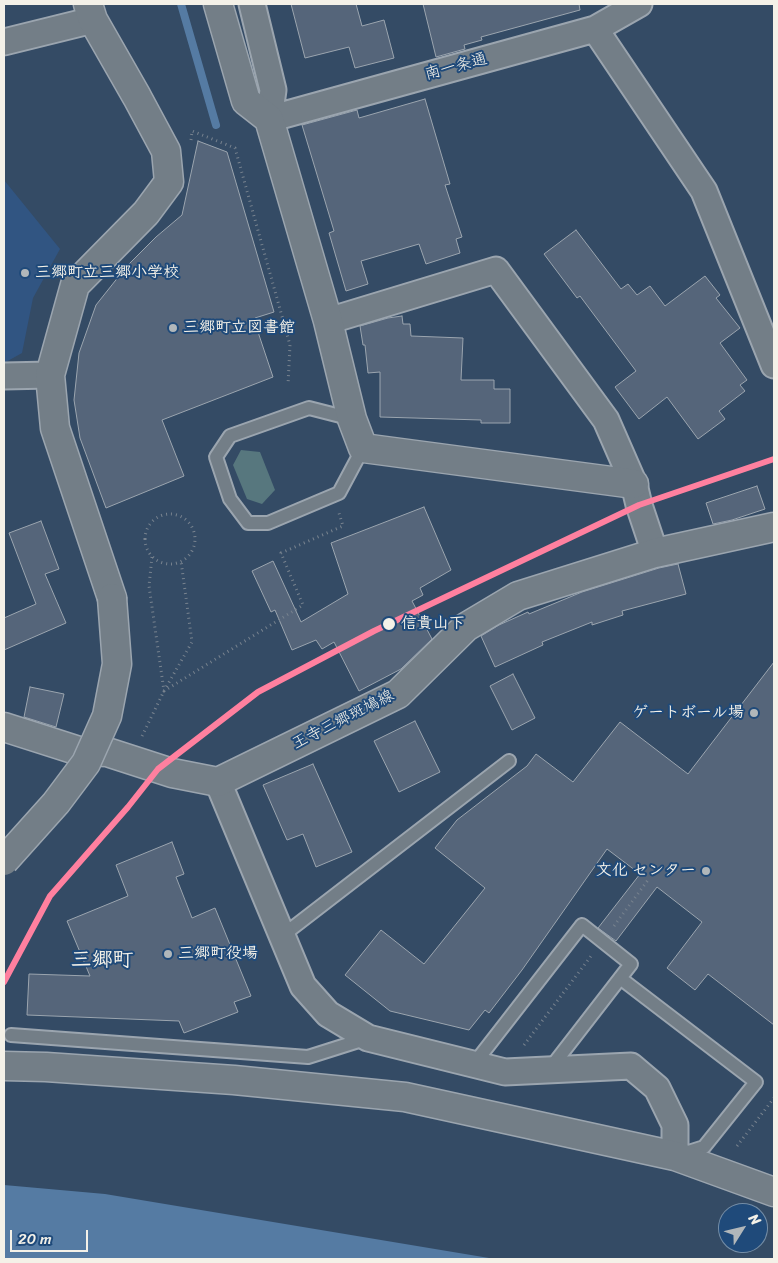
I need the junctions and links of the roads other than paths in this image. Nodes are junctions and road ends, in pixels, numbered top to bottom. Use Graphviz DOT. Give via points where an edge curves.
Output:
graph roads {
  1 [pos="218,4"];
  2 [pos="252,4"];
  3 [pos="639,4"];
  4 [pos="90,12"];
  5 [pos="595,29"];
  6 [pos="4,42"];
  7 [pos="269,118"];
  8 [pos="328,321"];
  9 [pos="774,365"];
  10 [pos="50,375"];
  11 [pos="4,376"];
  12 [pos="352,419"];
  13 [pos="363,448"];
  14 [pos="634,484"];
  15 [pos="774,527"];
  16 [pos="654,553"];
  17 [pos="4,727"];
  18 [pos="79,751"];
  19 [pos="509,761"];
  20 [pos="218,782"];
  21 [pos="4,842"];
  22 [pos="4,860"];
  23 [pos="282,936"];
  24 [pos="620,978"];
  25 [pos="11,1035"];
  26 [pos="368,1038"];
  27 [pos="474,1064"];
  28 [pos="4,1066"];
  29 [pos="548,1070"];
  30 [pos="675,1156"];
  31 [pos="774,1192"];
  1 -- 7 [label="street" via="246,101"];
  2 -- 7 [label="street" via="273,90"];
  3 -- 5 [label="street, 南一条通"];
  4 -- 6 [label="street"];
  4 -- 10 [label="street" via="166,151 169,182 146,213 75,285"];
  5 -- 7 [label="street, 南一条通"];
  5 -- 9 [label="street" via="704,191"];
  7 -- 8 [label="street"];
  8 -- 12 [label="street"];
  8 -- 14 [label="street" via="496,270 606,420"];
  10 -- 11 [label="street"];
  10 -- 22 [label="street, bridge" via="55,428 112,598 117,664 107,716 86,763 56,803"];
  12 -- 13 [label="street"];
  12 -- 13 [label="lane" via="309,408 230,436 216,457 230,499 248,523 268,523 339,493"];
  13 -- 14 [label="street"];
  14 -- 16 [label="street"];
  15 -- 16 [label="street, 王寺三郷斑鳩線"];
  16 -- 20 [label="street, 王寺三郷斑鳩線" via="518,596 466,627 398,694"];
  17 -- 18 [label="street"];
  18 -- 20 [label="street" via="107,752 172,773"];
  18 -- 21 [label="street" via="40,806"];
  19 -- 23 [label="lane"];
  20 -- 23 [label="street"];
  23 -- 26 [label="street" via="303,986 328,1014"];
  24 -- 27 [label="lane" via="631,964 582,925"];
  24 -- 29 [label="lane"];
  24 -- 30 [label="lane" via="756,1082 704,1147"];
  25 -- 26 [label="lane" via="308,1057"];
  26 -- 27 [label="street"];
  27 -- 29 [label="street" via="505,1072"];
  28 -- 30 [label="street" via="234,1080 405,1097"];
  29 -- 30 [label="street" via="631,1066 656,1088 675,1125"];
  30 -- 31 [label="street"];
}
